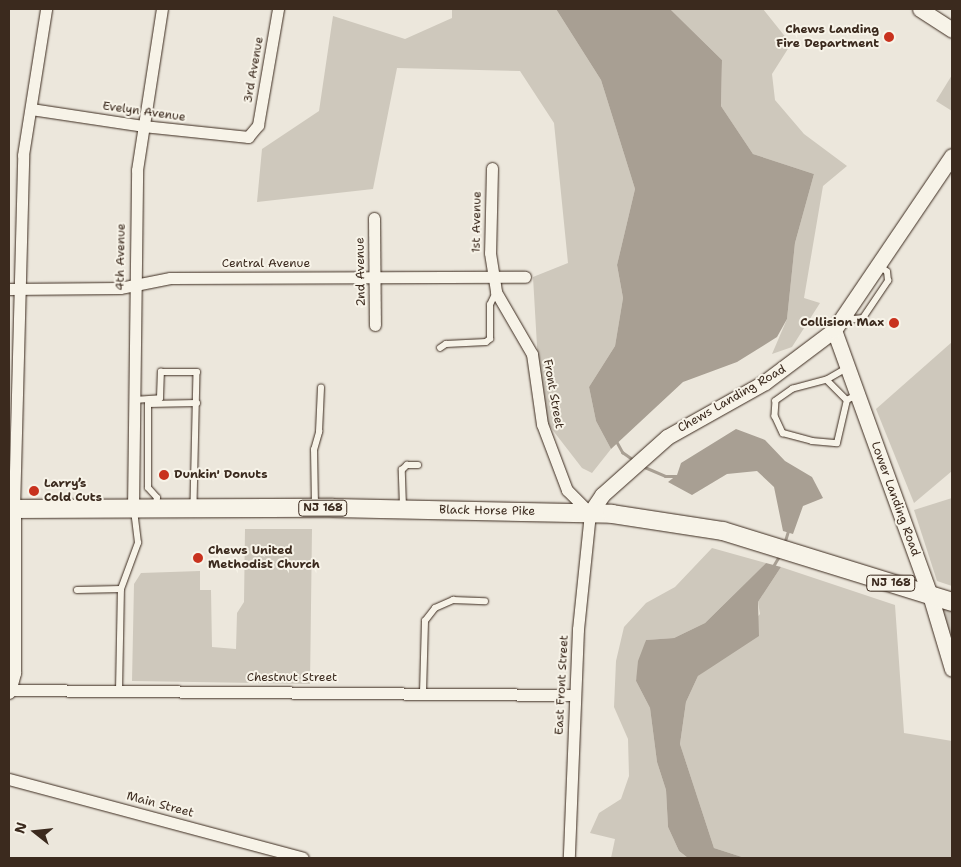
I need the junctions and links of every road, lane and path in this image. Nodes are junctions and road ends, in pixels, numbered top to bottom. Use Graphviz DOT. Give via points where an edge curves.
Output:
graph roads {
  1 [pos="46,9"];
  2 [pos="162,9"];
  3 [pos="278,9"];
  4 [pos="927,10"];
  5 [pos="952,30"];
  6 [pos="31,109"];
  7 [pos="143,126"];
  8 [pos="254,134"];
  9 [pos="952,156"];
  10 [pos="492,168"];
  11 [pos="374,218"];
  12 [pos="492,276"];
  13 [pos="525,277"];
  14 [pos="375,279"];
  15 [pos="134,285"];
  16 [pos="9,290"];
  17 [pos="21,290"];
  18 [pos="496,292"];
  19 [pos="375,325"];
  20 [pos="834,330"];
  21 [pos="440,348"];
  22 [pos="848,368"];
  23 [pos="827,380"];
  24 [pos="321,388"];
  25 [pos="852,398"];
  26 [pos="134,400"];
  27 [pos="160,401"];
  28 [pos="197,403"];
  29 [pos="418,465"];
  30 [pos="156,508"];
  31 [pos="194,508"];
  32 [pos="315,508"];
  33 [pos="12,509"];
  34 [pos="133,509"];
  35 [pos="403,509"];
  36 [pos="590,513"];
  37 [pos="121,589"];
  38 [pos="77,590"];
  39 [pos="11,594"];
  40 [pos="930,595"];
  41 [pos="485,601"];
  42 [pos="952,602"];
  43 [pos="11,658"];
  44 [pos="952,669"];
  45 [pos="9,691"];
  46 [pos="119,691"];
  47 [pos="423,693"];
  48 [pos="575,694"];
  49 [pos="9,779"];
  50 [pos="288,856"];
  51 [pos="303,858"];
  52 [pos="569,858"];
  1 -- 6 [label="street"];
  2 -- 7 [label="street, 4th Avenue"];
  3 -- 8 [label="street, 3rd Avenue"];
  4 -- 5 [label="main road"];
  6 -- 7 [label="street, Evelyn Avenue"];
  6 -- 17 [label="street" via="23,155"];
  7 -- 8 [label="street, Evelyn Avenue" via="238,138"];
  7 -- 15 [label="street, 4th Avenue" via="137,170"];
  9 -- 20 [label="main road, Chews Landing Road"];
  10 -- 12 [label="street, 1st Avenue"];
  11 -- 14 [label="street, 2nd Avenue"];
  12 -- 13 [label="street, Central Avenue"];
  12 -- 14 [label="street, Central Avenue"];
  12 -- 18 [label="street, Front Street"];
  14 -- 15 [label="street, Central Avenue" via="170,278"];
  14 -- 19 [label="street, 2nd Avenue"];
  15 -- 17 [label="street, Central Avenue"];
  15 -- 26 [label="street, 4th Avenue"];
  16 -- 17 [label="street, Central Avenue"];
  17 -- 33 [label="street"];
  18 -- 21 [label="lane" via="490,305 490,339 486,342 446,344"];
  18 -- 36 [label="street, Front Street" via="532,354 542,424 567,490"];
  20 -- 22 [label="main road, Lower Landing Road"];
  20 -- 36 [label="main road, Chews Landing Road" via="765,382 667,437 644,454 602,495"];
  22 -- 23 [label="lane"];
  22 -- 25 [label="main road, Lower Landing Road"];
  23 -- 25 [label="lane"];
  23 -- 25 [label="lane" via="793,389 776,401 775,416 783,433 812,441 837,443"];
  24 -- 32 [label="lane" via="318,397 319,432 314,450"];
  25 -- 40 [label="main road, Lower Landing Road"];
  26 -- 27 [label="lane"];
  26 -- 34 [label="street, 4th Avenue"];
  27 -- 28 [label="lane"];
  27 -- 28 [label="lane" via="161,372 197,372"];
  27 -- 30 [label="lane" via="148,404 148,488 157,498"];
  28 -- 31 [label="lane"];
  29 -- 35 [label="lane" via="407,465 402,470"];
  30 -- 31 [label="main road, Black Horse Pike / NJ 168"];
  30 -- 34 [label="main road, Black Horse Pike / NJ 168"];
  31 -- 32 [label="main road, Black Horse Pike / NJ 168"];
  32 -- 35 [label="main road, Black Horse Pike / NJ 168"];
  33 -- 34 [label="main road, Black Horse Pike / NJ 168"];
  33 -- 39 [label="street"];
  34 -- 37 [label="lane" via="138,543"];
  35 -- 36 [label="main road, Black Horse Pike / NJ 168"];
  36 -- 40 [label="main road, Black Horse Pike / NJ 168" via="706,528"];
  36 -- 48 [label="street, East Front Street"];
  37 -- 38 [label="lane"];
  37 -- 46 [label="lane"];
  39 -- 43 [label="street"];
  40 -- 42 [label="main road, Black Horse Pike / NJ 168"];
  40 -- 44 [label="main road, Lower Landing Road"];
  41 -- 47 [label="lane" via="453,600 434,608 425,621"];
  43 -- 45 [label="street"];
  45 -- 46 [label="street, Chestnut Street"];
  46 -- 47 [label="street, Chestnut Street"];
  47 -- 48 [label="street, Chestnut Street"];
  48 -- 52 [label="street, East Front Street"];
  49 -- 50 [label="street, Main Street"];
  50 -- 51 [label="street, Main Street"];
}
